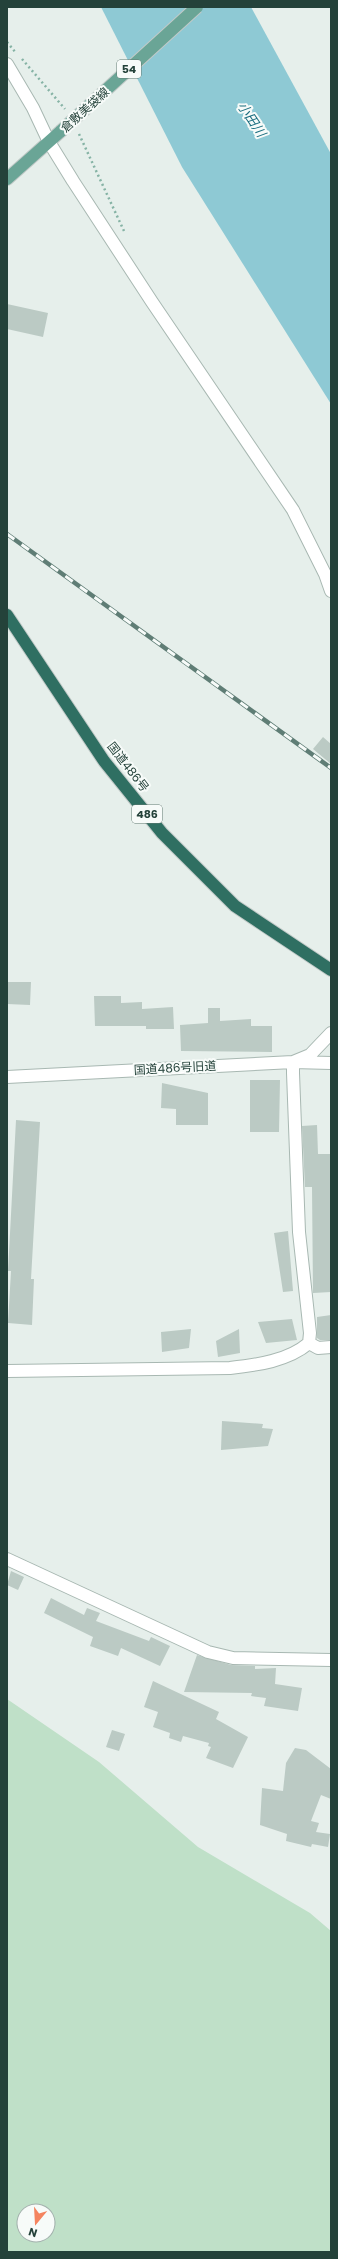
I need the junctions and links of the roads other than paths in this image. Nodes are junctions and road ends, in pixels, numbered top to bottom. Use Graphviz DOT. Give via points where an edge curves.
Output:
graph roads {
  1 [pos="197,7"];
  2 [pos="7,64"];
  3 [pos="49,142"];
  4 [pos="7,179"];
  5 [pos="328,575"];
  6 [pos="331,591"];
  7 [pos="7,615"];
  8 [pos="331,970"];
  9 [pos="331,1033"];
  10 [pos="293,1062"];
  11 [pos="331,1063"];
  12 [pos="7,1077"];
  13 [pos="309,1343"];
  14 [pos="331,1347"];
  15 [pos="7,1371"];
  16 [pos="7,1559"];
  17 [pos="331,1660"];
  1 -- 3 [label="main road, 倉敷美袋線 / 54, bridge"];
  2 -- 3 [label="street" via="33,108"];
  3 -- 4 [label="main road, 倉敷美袋線 / 54"];
  3 -- 5 [label="street" via="152,302 293,510"];
  5 -- 6 [label="street"];
  7 -- 8 [label="highway, 国道486号 / 486" via="104,761 162,833 235,906"];
  9 -- 10 [label="street, 国道486号旧道" via="310,1055"];
  10 -- 11 [label="street"];
  10 -- 12 [label="street, 国道486号旧道"];
  10 -- 13 [label="street" via="299,1232"];
  13 -- 14 [label="street" via="318,1348"];
  13 -- 15 [label="street" via="288,1356 251,1366 230,1368"];
  16 -- 17 [label="street" via="208,1652 233,1658"];
}
